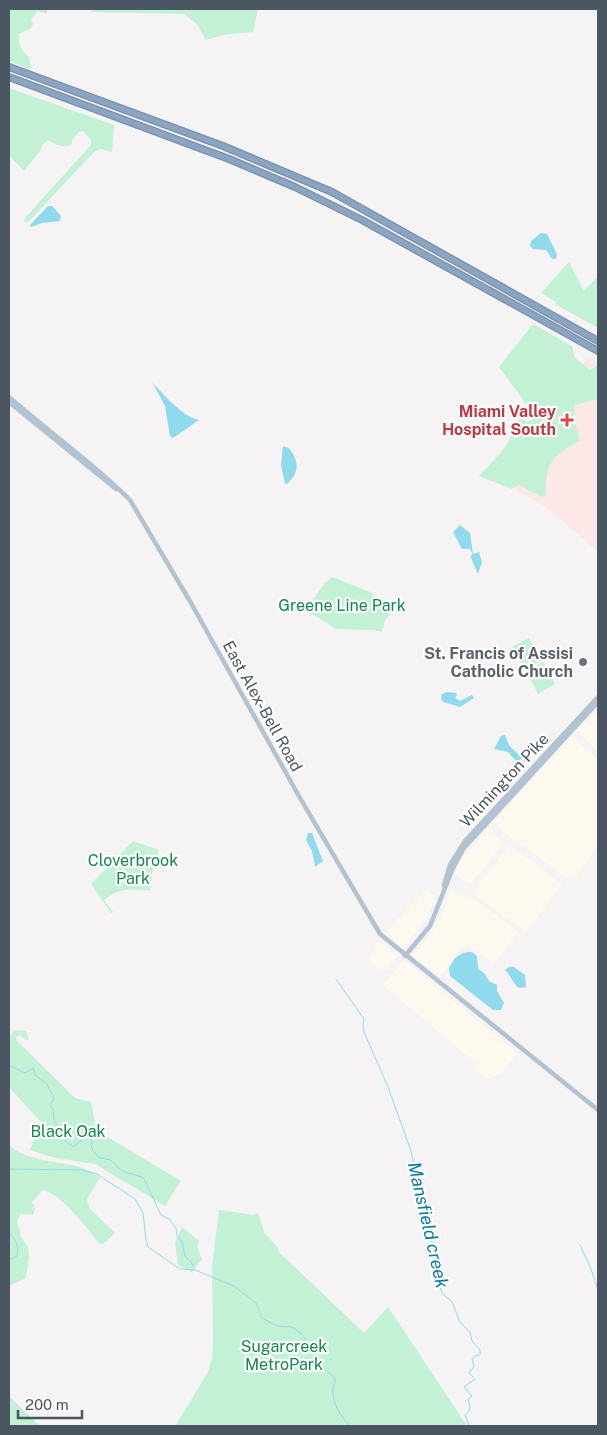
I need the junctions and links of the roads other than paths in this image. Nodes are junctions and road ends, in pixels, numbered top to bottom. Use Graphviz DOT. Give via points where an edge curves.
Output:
graph roads {
  1 [pos="9,67"];
  2 [pos="9,77"];
  3 [pos="598,341"];
  4 [pos="598,351"];
  5 [pos="9,397"];
  6 [pos="9,402"];
  7 [pos="41,428"];
  8 [pos="598,697"];
  9 [pos="598,702"];
  10 [pos="444,889"];
  11 [pos="405,956"];
  12 [pos="598,1110"];
  1 -- 3 [label="highway" via="223,146 332,192"];
  2 -- 4 [label="highway" via="295,187 362,220"];
  5 -- 7 [label="main road"];
  6 -- 7 [label="main road"];
  7 -- 11 [label="main road, East Alex-Bell Road" via="130,500 380,934"];
  8 -- 10 [label="main road, Wilmington Pike" via="465,841 456,853 444,881"];
  9 -- 10 [label="main road, Wilmington Pike" via="464,848"];
  10 -- 11 [label="main road, Wilmington Pike" via="430,926"];
  11 -- 12 [label="main road, East Alex-Bell Road"];
}
